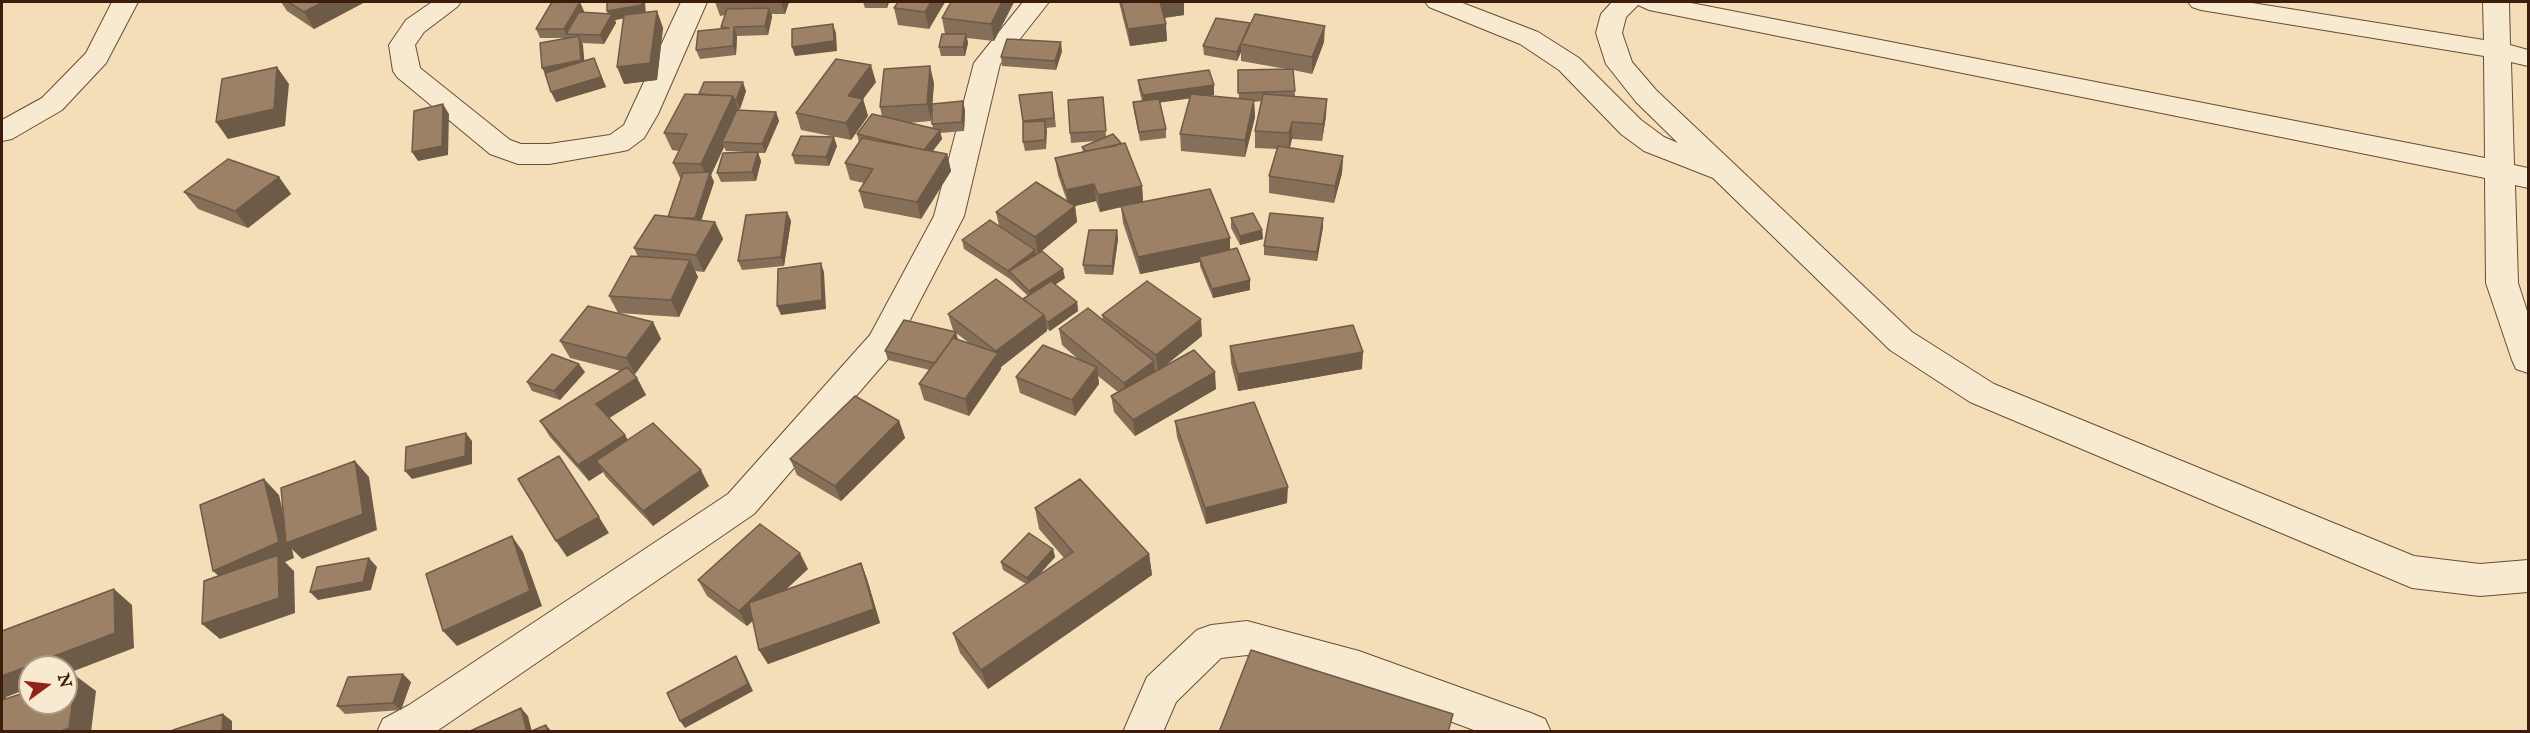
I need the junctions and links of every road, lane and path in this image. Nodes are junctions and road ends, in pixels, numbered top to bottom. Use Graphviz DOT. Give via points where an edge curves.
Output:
graph roads {
  1 [pos="125,2"];
  2 [pos="448,2"];
  3 [pos="694,2"];
  4 [pos="1036,2"];
  5 [pos="1438,2"];
  6 [pos="1627,2"];
  7 [pos="1649,2"];
  8 [pos="2201,2"];
  9 [pos="2496,2"];
  10 [pos="2497,50"];
  11 [pos="2529,58"];
  12 [pos="2,132"];
  13 [pos="2500,171"];
  14 [pos="1729,174"];
  15 [pos="2529,178"];
  16 [pos="2529,360"];
  17 [pos="2529,576"];
  18 [pos="2480,580"];
  19 [pos="2529,602"];
  20 [pos="397,732"];
  21 [pos="1143,732"];
  22 [pos="1531,732"];
  1 -- 12 [label="street" via="97,57 52,104"];
  2 -- 3 [label="street" via="415,26 402,45 407,71 500,147 518,154 591,149 618,143 634,131"];
  4 -- 20 [label="street" via="987,63 949,216 882,343 741,504"];
  5 -- 14 [label="street" via="1529,38 1569,64 1631,127 1654,144"];
  6 -- 14 [label="street" via="1614,14 1609,33 1619,64 1646,96"];
  7 -- 13 [label="street"];
  8 -- 10 [label="street"];
  9 -- 10 [label="street"];
  10 -- 11 [label="street"];
  10 -- 13 [label="street"];
  13 -- 15 [label="street"];
  13 -- 16 [label="street" via="2502,283"];
  14 -- 18 [label="street" via="1901,341 1982,393 2412,572"];
  17 -- 18 [label="street"];
  18 -- 19 [label="street"];
  21 -- 22 [label="street" via="1161,690 1211,642 1247,638 1359,669"];
}
